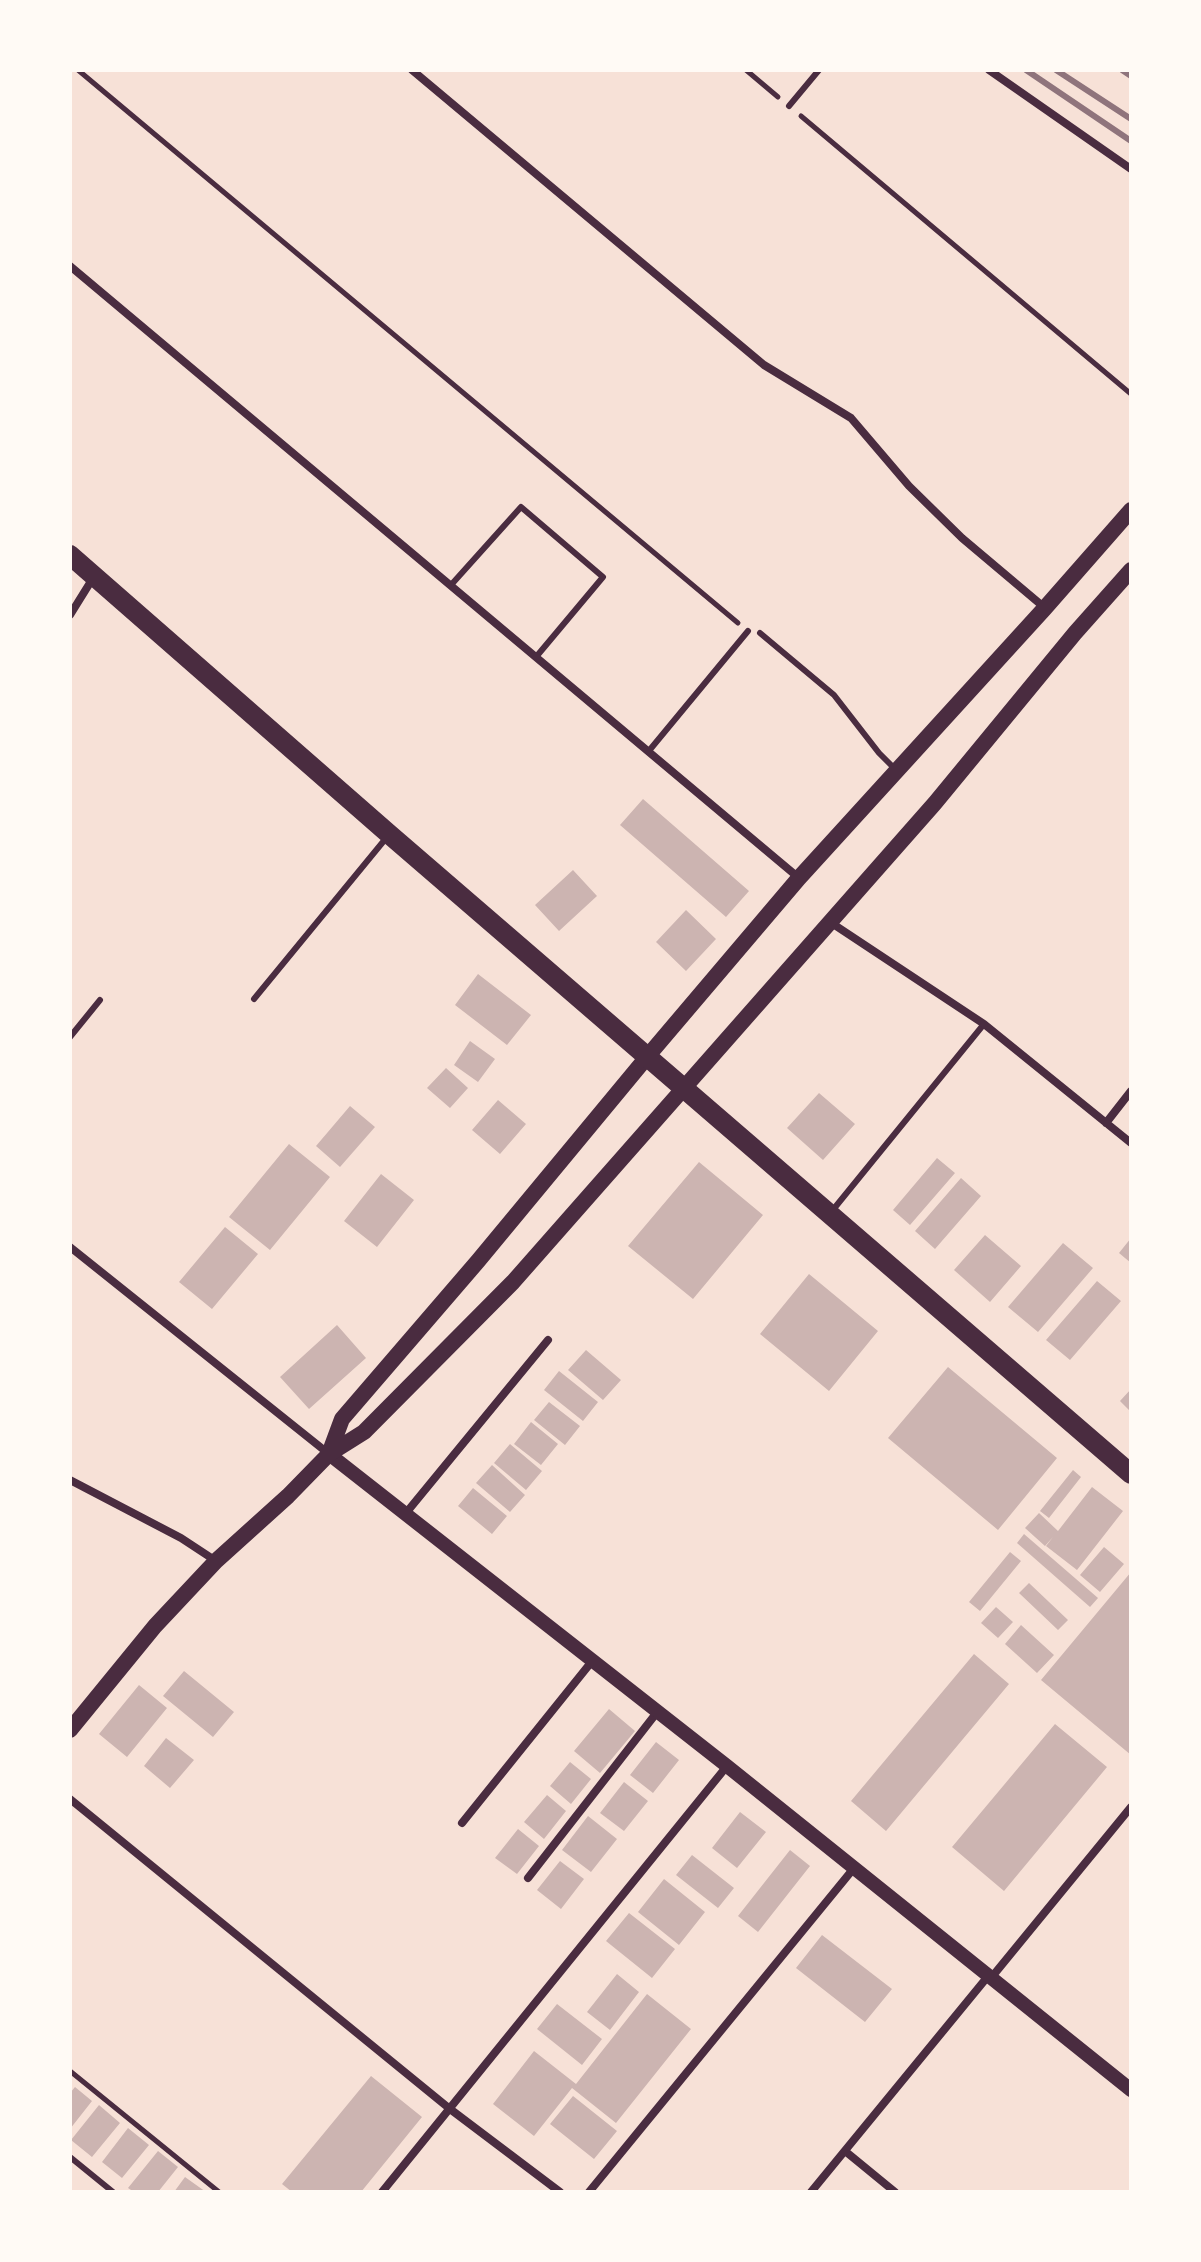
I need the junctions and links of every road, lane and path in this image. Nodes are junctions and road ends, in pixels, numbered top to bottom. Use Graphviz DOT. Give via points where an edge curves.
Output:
graph roads {
  1 [pos="78,70"];
  2 [pos="412,70"];
  3 [pos="746,70"];
  4 [pos="819,70"];
  5 [pos="989,70"];
  6 [pos="789,106"];
  7 [pos="1131,169"];
  8 [pos="70,266"];
  9 [pos="1131,394"];
  10 [pos="1131,510"];
  11 [pos="70,555"];
  12 [pos="1131,570"];
  13 [pos="95,576"];
  14 [pos="451,585"];
  15 [pos="1045,608"];
  16 [pos="70,615"];
  17 [pos="748,631"];
  18 [pos="760,633"];
  19 [pos="536,657"];
  20 [pos="648,752"];
  21 [pos="896,770"];
  22 [pos="389,834"];
  23 [pos="799,878"];
  24 [pos="830,922"];
  25 [pos="254,999"];
  26 [pos="100,1000"];
  27 [pos="984,1024"];
  28 [pos="70,1037"];
  29 [pos="647,1057"];
  30 [pos="684,1089"];
  31 [pos="1131,1091"];
  32 [pos="1106,1123"];
  33 [pos="1131,1143"];
  34 [pos="829,1214"];
  35 [pos="70,1247"];
  36 [pos="548,1340"];
  37 [pos="329,1454"];
  38 [pos="1131,1474"];
  39 [pos="70,1480"];
  40 [pos="406,1513"];
  41 [pos="216,1561"];
  42 [pos="593,1660"];
  43 [pos="658,1711"];
  44 [pos="70,1730"];
  45 [pos="727,1766"];
  46 [pos="70,1799"];
  47 [pos="1131,1807"];
  48 [pos="462,1823"];
  49 [pos="854,1868"];
  50 [pos="528,1878"];
  51 [pos="990,1976"];
  52 [pos="70,2071"];
  53 [pos="1131,2090"];
  54 [pos="450,2109"];
  55 [pos="845,2151"];
  56 [pos="70,2157"];
  57 [pos="113,2192"];
  58 [pos="219,2192"];
  59 [pos="382,2192"];
  60 [pos="560,2192"];
  61 [pos="589,2192"];
  62 [pos="811,2192"];
  63 [pos="895,2192"];
  1 -- 17 [label="path"];
  2 -- 15 [label="street" via="764,365 851,418 962,538"];
  3 -- 6 [label="path"];
  4 -- 6 [label="lane"];
  5 -- 7 [label="street"];
  6 -- 9 [label="path"];
  8 -- 14 [label="street"];
  10 -- 15 [label="main road"];
  11 -- 13 [label="main road"];
  12 -- 24 [label="main road"];
  13 -- 16 [label="street"];
  13 -- 22 [label="main road"];
  14 -- 19 [label="street"];
  14 -- 19 [label="lane" via="521,507 603,577"];
  15 -- 21 [label="main road"];
  17 -- 20 [label="lane"];
  18 -- 21 [label="lane" via="834,695"];
  19 -- 20 [label="street"];
  20 -- 23 [label="street"];
  21 -- 23 [label="main road"];
  22 -- 25 [label="lane"];
  22 -- 29 [label="main road"];
  23 -- 29 [label="main road"];
  24 -- 27 [label="street"];
  24 -- 30 [label="main road"];
  26 -- 28 [label="lane"];
  27 -- 32 [label="street"];
  27 -- 34 [label="lane"];
  29 -- 30 [label="main road"];
  29 -- 37 [label="main road" via="342,1419"];
  30 -- 34 [label="main road"];
  30 -- 37 [label="main road" via="513,1282 364,1432"];
  31 -- 32 [label="street"];
  32 -- 33 [label="street"];
  34 -- 38 [label="main road"];
  35 -- 37 [label="street"];
  36 -- 40 [label="street"];
  37 -- 40 [label="street"];
  37 -- 41 [label="main road"];
  39 -- 41 [label="street"];
  40 -- 42 [label="street"];
  41 -- 44 [label="main road"];
  42 -- 43 [label="street"];
  42 -- 48 [label="street"];
  43 -- 45 [label="street"];
  43 -- 50 [label="street"];
  45 -- 49 [label="street"];
  45 -- 54 [label="street"];
  46 -- 54 [label="street"];
  47 -- 51 [label="street"];
  49 -- 51 [label="street"];
  49 -- 61 [label="street"];
  51 -- 53 [label="street"];
  51 -- 55 [label="street"];
  52 -- 58 [label="path"];
  54 -- 59 [label="street"];
  54 -- 60 [label="street"];
  55 -- 62 [label="street"];
  55 -- 63 [label="street"];
  56 -- 57 [label="lane"];
}
